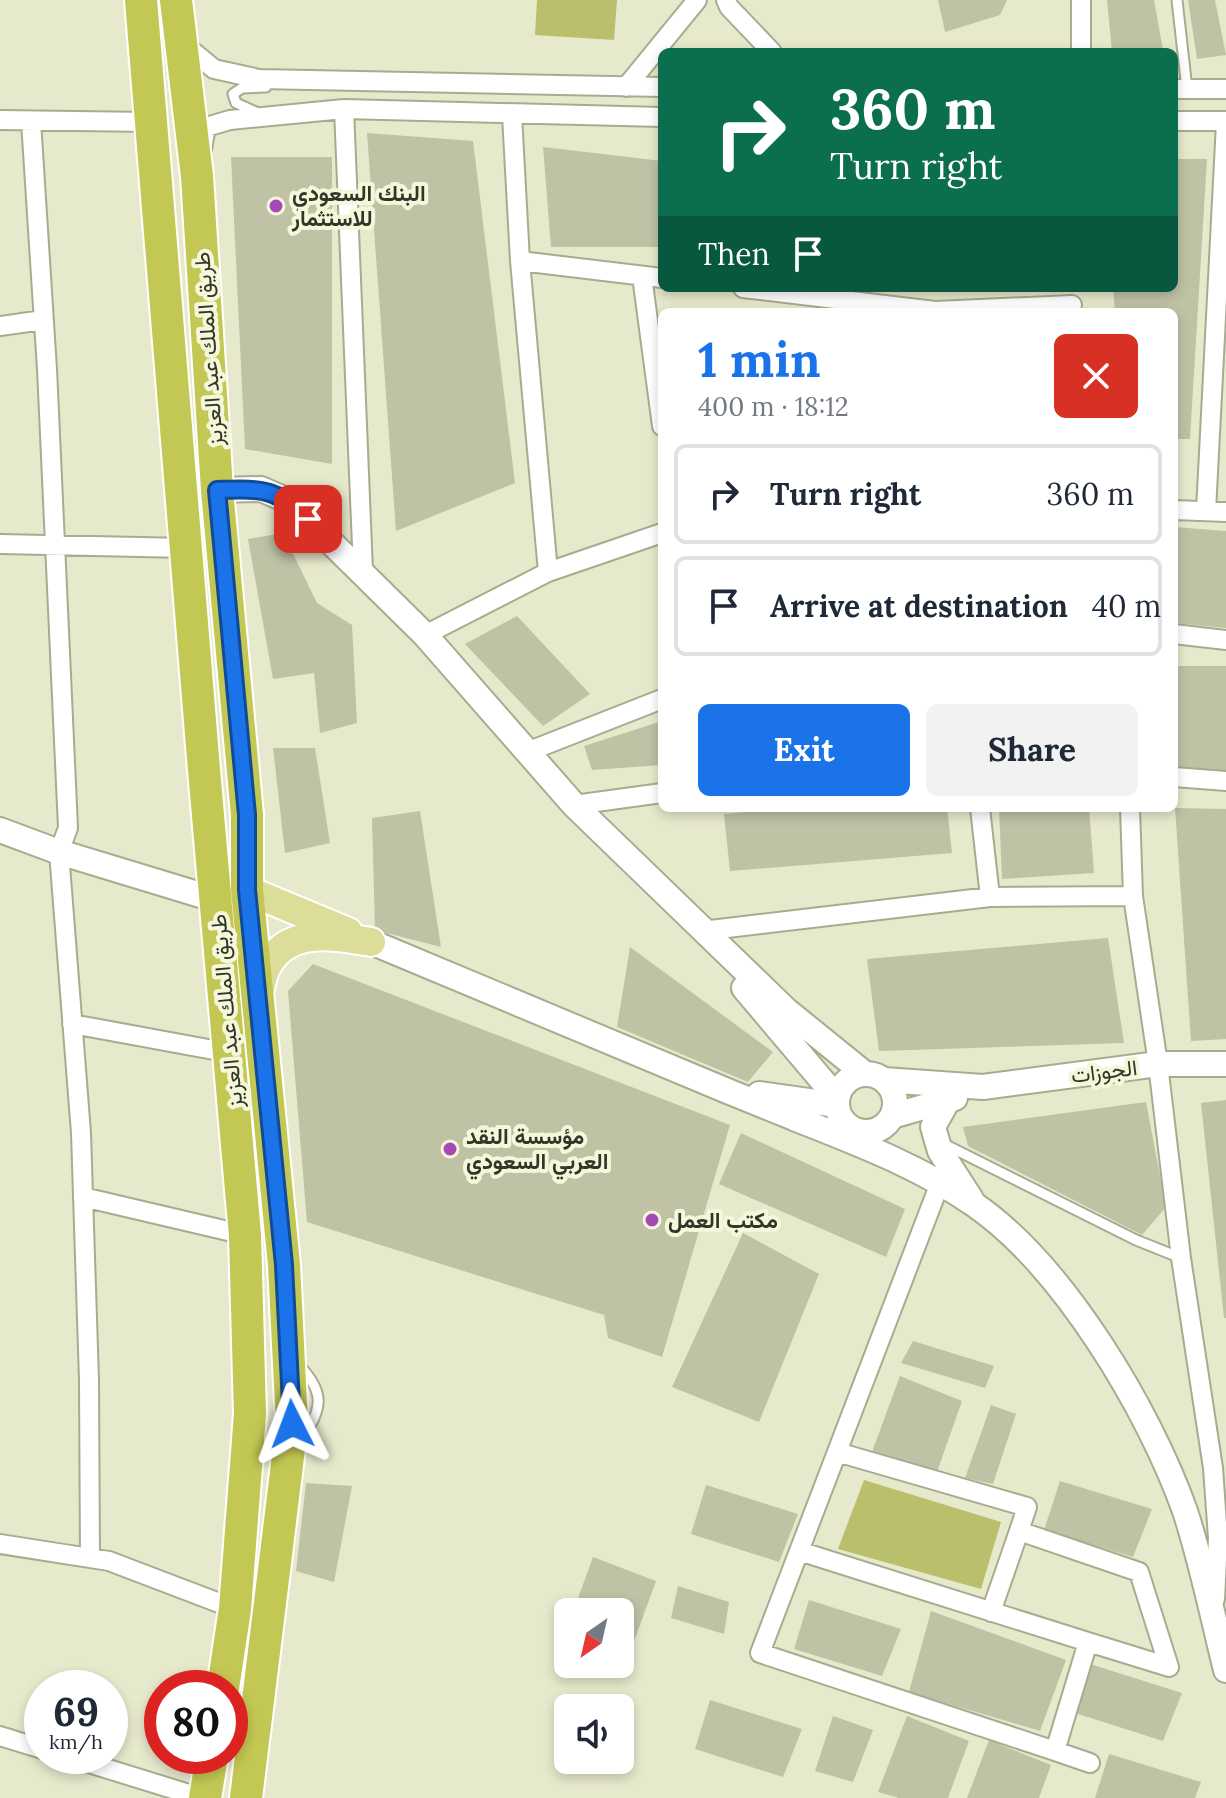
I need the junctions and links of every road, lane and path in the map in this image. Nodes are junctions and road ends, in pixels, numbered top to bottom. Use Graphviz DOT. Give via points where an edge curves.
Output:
graph roads {
  1 [pos="141,0"];
  2 [pos="176,0"];
  3 [pos="697,0"];
  4 [pos="726,0"];
  5 [pos="1081,0"];
  6 [pos="1177,0"];
  7 [pos="179,40"];
  8 [pos="768,48"];
  9 [pos="1081,48"];
  10 [pos="325,82"];
  11 [pos="626,87"];
  12 [pos="658,87"];
  13 [pos="1180,89"];
  14 [pos="1226,89"];
  15 [pos="344,109"];
  16 [pos="512,115"];
  17 [pos="267,116"];
  18 [pos="658,117"];
  19 [pos="0,120"];
  20 [pos="31,121"];
  21 [pos="1178,121"];
  22 [pos="151,122"];
  23 [pos="1226,122"];
  24 [pos="197,176"];
  25 [pos="520,261"];
  26 [pos="642,276"];
  27 [pos="658,278"];
  28 [pos="780,292"];
  29 [pos="1072,302"];
  30 [pos="782,308"];
  31 [pos="901,308"];
  32 [pos="973,308"];
  33 [pos="43,320"];
  34 [pos="0,326"];
  35 [pos="658,396"];
  36 [pos="217,490"];
  37 [pos="1178,510"];
  38 [pos="1206,511"];
  39 [pos="1226,512"];
  40 [pos="658,534"];
  41 [pos="0,544"];
  42 [pos="55,545"];
  43 [pos="186,548"];
  44 [pos="363,571"];
  45 [pos="548,572"];
  46 [pos="1178,634"];
  47 [pos="425,635"];
  48 [pos="1226,640"];
  49 [pos="658,701"];
  50 [pos="527,752"];
  51 [pos="1178,777"];
  52 [pos="1226,781"];
  53 [pos="658,794"];
  54 [pos="574,805"];
  55 [pos="980,812"];
  56 [pos="1130,812"];
  57 [pos="0,830"];
  58 [pos="59,852"];
  59 [pos="247,890"];
  60 [pos="1133,896"];
  61 [pos="990,897"];
  62 [pos="217,900"];
  63 [pos="702,931"];
  64 [pos="371,942"];
  65 [pos="258,998"];
  66 [pos="72,1024"];
  67 [pos="230,1053"];
  68 [pos="1158,1064"];
  69 [pos="1226,1064"];
  70 [pos="875,1077"];
  71 [pos="983,1087"];
  72 [pos="725,1090"];
  73 [pos="948,1100"];
  74 [pos="837,1102"];
  75 [pos="892,1116"];
  76 [pos="794,1118"];
  77 [pos="858,1131"];
  78 [pos="937,1141"];
  79 [pos="896,1159"];
  80 [pos="940,1183"];
  81 [pos="83,1197"];
  82 [pos="974,1204"];
  83 [pos="245,1235"];
  84 [pos="1181,1258"];
  85 [pos="837,1452"];
  86 [pos="1019,1531"];
  87 [pos="0,1544"];
  88 [pos="799,1551"];
  89 [pos="90,1558"];
  90 [pos="235,1609"];
  91 [pos="991,1612"];
  92 [pos="1214,1623"];
  93 [pos="1088,1642"];
  94 [pos="226,1670"];
  95 [pos="1226,1670"];
  96 [pos="0,1736"];
  97 [pos="24,1743"];
  98 [pos="1055,1751"];
  99 [pos="1090,1763"];
  100 [pos="125,1774"];
  101 [pos="209,1774"];
  102 [pos="204,1798"];
  103 [pos="246,1798"];
  1 -- 22 [label="highway, طريق الملك عبد العزيز"];
  2 -- 7 [label="highway, طريق الملك عبد العزيز"];
  3 -- 11 [label="street"];
  4 -- 8 [label="street"];
  5 -- 9 [label="street"];
  6 -- 13 [label="lane"];
  7 -- 10 [label="street" via="214,69 259,79"];
  7 -- 24 [label="highway, طريق الملك عبد العزيز"];
  10 -- 11 [label="street"];
  10 -- 17 [label="lane" via="242,88 233,94 241,107"];
  11 -- 12 [label="street"];
  13 -- 14 [label="street"];
  15 -- 16 [label="street"];
  15 -- 17 [label="street"];
  15 -- 44 [label="street"];
  16 -- 18 [label="street"];
  16 -- 25 [label="street"];
  17 -- 24 [label="street" via="206,127"];
  19 -- 20 [label="street"];
  20 -- 22 [label="street"];
  20 -- 33 [label="street"];
  21 -- 23 [label="street"];
  22 -- 43 [label="highway, طريق الملك عبد العزيز"];
  23 -- 38 [label="street"];
  24 -- 36 [label="highway, طريق الملك عبد العزيز"];
  25 -- 26 [label="street"];
  25 -- 45 [label="street"];
  26 -- 27 [label="street"];
  26 -- 35 [label="street"];
  28 -- 30 [label="street"];
  28 -- 31 [label="street"];
  29 -- 32 [label="street"];
  33 -- 34 [label="street"];
  33 -- 42 [label="street"];
  36 -- 44 [label="street" via="261,489 289,501"];
  36 -- 59 [label="highway, طريق الملك عبد العزيز" via="247,815"];
  37 -- 38 [label="street"];
  38 -- 39 [label="street"];
  40 -- 45 [label="street"];
  41 -- 42 [label="street"];
  42 -- 43 [label="street"];
  42 -- 58 [label="street" via="68,828"];
  43 -- 62 [label="highway, طريق الملك عبد العزيز"];
  44 -- 47 [label="street"];
  45 -- 47 [label="street"];
  46 -- 48 [label="street"];
  47 -- 50 [label="street"];
  49 -- 50 [label="street"];
  50 -- 54 [label="street"];
  51 -- 52 [label="street"];
  53 -- 54 [label="street"];
  54 -- 63 [label="street"];
  55 -- 61 [label="street"];
  56 -- 60 [label="street"];
  57 -- 58 [label="street"];
  58 -- 62 [label="street"];
  58 -- 66 [label="street"];
  59 -- 64 [label="main road"];
  59 -- 65 [label="highway, طريق الملك عبد العزيز"];
  60 -- 61 [label="street"];
  60 -- 68 [label="street"];
  61 -- 63 [label="street"];
  62 -- 67 [label="highway, طريق الملك عبد العزيز"];
  63 -- 70 [label="street" via="786,1010"];
  63 -- 74 [label="street"];
  64 -- 65 [label="main road" via="329,935 301,938 281,949 267,967"];
  64 -- 72 [label="street"];
  65 -- 103 [label="highway, طريق الملك عبد العزيز" via="284,1265 292,1424"];
  66 -- 67 [label="street"];
  66 -- 81 [label="street"];
  67 -- 83 [label="highway, طريق الملك عبد العزيز"];
  68 -- 69 [label="street, الجوزات"];
  68 -- 71 [label="street, الجوزات"];
  68 -- 84 [label="street"];
  70 -- 71 [label="street"];
  70 -- 74 [label="street" via="847,1081"];
  70 -- 75 [label="street" via="895,1097"];
  71 -- 73 [label="street"];
  72 -- 74 [label="street"];
  72 -- 76 [label="street"];
  73 -- 75 [label="street"];
  73 -- 78 [label="street" via="933,1127"];
  74 -- 77 [label="street" via="840,1117"];
  75 -- 77 [label="street" via="880,1129"];
  76 -- 77 [label="street"];
  76 -- 79 [label="street"];
  77 -- 79 [label="street"];
  78 -- 82 [label="street"];
  78 -- 84 [label="lane"];
  79 -- 80 [label="street"];
  80 -- 82 [label="street"];
  80 -- 85 [label="street"];
  81 -- 83 [label="street"];
  81 -- 89 [label="street"];
  82 -- 92 [label="street" via="1046,1269 1135,1404 1185,1512"];
  83 -- 90 [label="highway, طريق الملك عبد العزيز" via="250,1414"];
  84 -- 92 [label="street" via="1213,1468 1218,1538"];
  85 -- 86 [label="street" via="1027,1507"];
  85 -- 88 [label="street"];
  86 -- 91 [label="street"];
  86 -- 93 [label="street" via="1139,1572 1169,1667"];
  87 -- 89 [label="street"];
  88 -- 91 [label="street"];
  88 -- 98 [label="street" via="760,1653"];
  89 -- 90 [label="street"];
  90 -- 94 [label="highway, طريق الملك عبد العزيز"];
  91 -- 93 [label="street"];
  92 -- 95 [label="street"];
  93 -- 98 [label="street"];
  96 -- 97 [label="street"];
  98 -- 99 [label="street"];
  100 -- 102 [label="street"];
  101 -- 102 [label="highway"];
}
